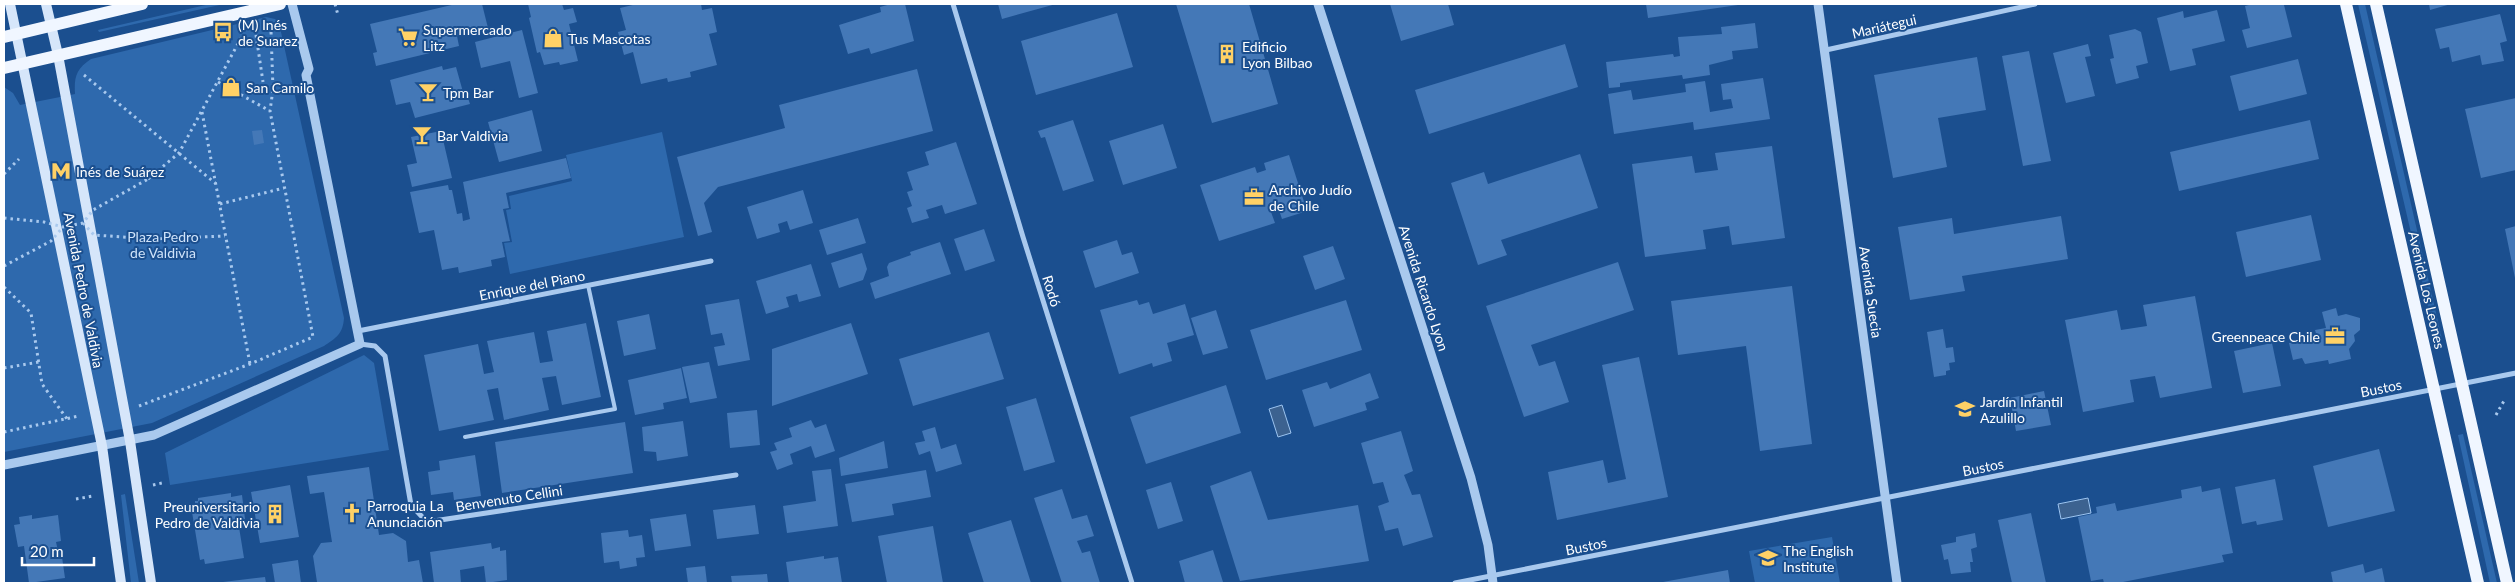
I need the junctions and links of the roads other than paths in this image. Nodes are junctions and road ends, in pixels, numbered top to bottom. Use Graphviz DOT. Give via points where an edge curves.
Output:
graph roads {
  1 [pos="10,4"];
  2 [pos="46,4"];
  3 [pos="142,4"];
  4 [pos="280,4"];
  5 [pos="292,4"];
  6 [pos="953,4"];
  7 [pos="1318,4"];
  8 [pos="1818,4"];
  9 [pos="2035,4"];
  10 [pos="2346,4"];
  11 [pos="2376,4"];
  12 [pos="51,25"];
  13 [pos="17,33"];
  14 [pos="4,37"];
  15 [pos="1826,50"];
  16 [pos="58,55"];
  17 [pos="24,63"];
  18 [pos="4,68"];
  19 [pos="711,261"];
  20 [pos="588,285"];
  21 [pos="358,330"];
  22 [pos="360,344"];
  23 [pos="2516,373"];
  24 [pos="2460,384"];
  25 [pos="2434,389"];
  26 [pos="464,437"];
  27 [pos="130,441"];
  28 [pos="102,446"];
  29 [pos="4,465"];
  30 [pos="736,475"];
  31 [pos="1885,497"];
  32 [pos="1493,579"];
  33 [pos="121,583"];
  34 [pos="151,583"];
  35 [pos="1132,583"];
  36 [pos="1455,583"];
  37 [pos="1897,583"];
  38 [pos="2478,583"];
  39 [pos="2507,583"];
  1 -- 13 [label="main road, Avenida Pedro de Valdivia"];
  2 -- 12 [label="main road, Avenida Pedro de Valdivia"];
  3 -- 12 [label="main road"];
  4 -- 16 [label="main road"];
  5 -- 21 [label="street" via="309,69 306,76"];
  6 -- 35 [label="street, Rodó"];
  7 -- 32 [label="street, Avenida Ricardo Lyon" via="1472,478"];
  8 -- 15 [label="street, Avenida Suecia"];
  9 -- 15 [label="street, Mariátegui"];
  10 -- 25 [label="main road, Avenida Los Leones"];
  11 -- 24 [label="main road, Avenida Los Leones"];
  12 -- 13 [label="main road"];
  12 -- 16 [label="main road, Avenida Pedro de Valdivia"];
  13 -- 14 [label="main road"];
  13 -- 17 [label="main road, Avenida Pedro de Valdivia"];
  15 -- 31 [label="street, Avenida Suecia"];
  16 -- 17 [label="main road"];
  16 -- 27 [label="main road, Avenida Pedro de Valdivia"];
  17 -- 18 [label="main road"];
  17 -- 28 [label="main road, Avenida Pedro de Valdivia"];
  19 -- 20 [label="street, Enrique del Piano"];
  20 -- 21 [label="street, Enrique del Piano"];
  20 -- 26 [label="lane" via="615,409"];
  21 -- 22 [label="street"];
  22 -- 27 [label="street" via="154,435"];
  22 -- 30 [label="street, Benvenuto Cellini" via="375,346 385,356 411,505 427,522"];
  23 -- 24 [label="street, Bustos"];
  24 -- 25 [label="street, Bustos"];
  24 -- 39 [label="main road, Avenida Los Leones"];
  25 -- 31 [label="street, Bustos"];
  25 -- 38 [label="main road, Avenida Los Leones"];
  27 -- 28 [label="street"];
  27 -- 34 [label="main road, Avenida Pedro de Valdivia"];
  28 -- 29 [label="street"];
  28 -- 33 [label="main road, Avenida Pedro de Valdivia"];
  31 -- 32 [label="street, Bustos"];
  31 -- 37 [label="street, Avenida Suecia"];
  32 -- 36 [label="street, Bustos"];
}
